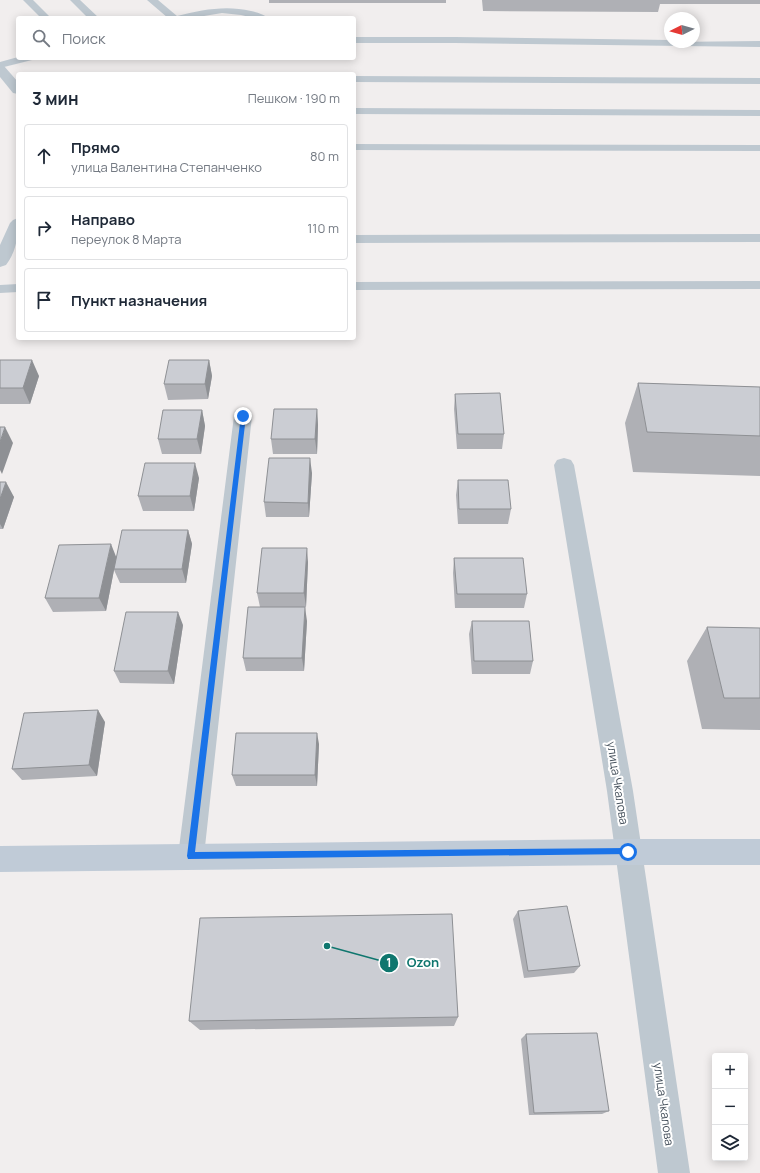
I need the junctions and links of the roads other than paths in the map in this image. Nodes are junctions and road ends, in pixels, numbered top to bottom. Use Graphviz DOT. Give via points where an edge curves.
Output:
graph roads {
  1 [pos="28,0"];
  2 [pos="75,0"];
  3 [pos="152,0"];
  4 [pos="44,16"];
  5 [pos="92,16"];
  6 [pos="172,16"];
  7 [pos="188,16"];
  8 [pos="260,16"];
  9 [pos="356,40"];
  10 [pos="760,44"];
  11 [pos="20,60"];
  12 [pos="0,65"];
  13 [pos="0,69"];
  14 [pos="356,79"];
  15 [pos="760,81"];
  16 [pos="15,84"];
  17 [pos="356,111"];
  18 [pos="760,113"];
  19 [pos="356,147"];
  20 [pos="760,148"];
  21 [pos="16,227"];
  22 [pos="760,238"];
  23 [pos="356,239"];
  24 [pos="6,249"];
  25 [pos="760,285"];
  26 [pos="356,286"];
  27 [pos="16,288"];
  28 [pos="0,289"];
  29 [pos="243,416"];
  30 [pos="564,465"];
  31 [pos="628,852"];
  32 [pos="760,852"];
  33 [pos="191,856"];
  34 [pos="0,859"];
  35 [pos="674,1173"];
  1 -- 4 [label="lane"];
  2 -- 5 [label="lane"];
  3 -- 6 [label="lane"];
  7 -- 8 [label="lane" via="209,11 248,9"];
  9 -- 10 [label="lane"];
  11 -- 12 [label="lane"];
  13 -- 16 [label="street"];
  14 -- 15 [label="lane"];
  17 -- 18 [label="lane"];
  19 -- 20 [label="lane"];
  21 -- 24 [label="street"];
  22 -- 23 [label="lane"];
  25 -- 26 [label="lane"];
  27 -- 28 [label="lane"];
  29 -- 33 [label="street"];
  30 -- 31 [label="street, улица Чкалова" via="620,791"];
  31 -- 32 [label="street"];
  31 -- 33 [label="street"];
  31 -- 35 [label="street, улица Чкалова"];
  33 -- 34 [label="street"];
}
